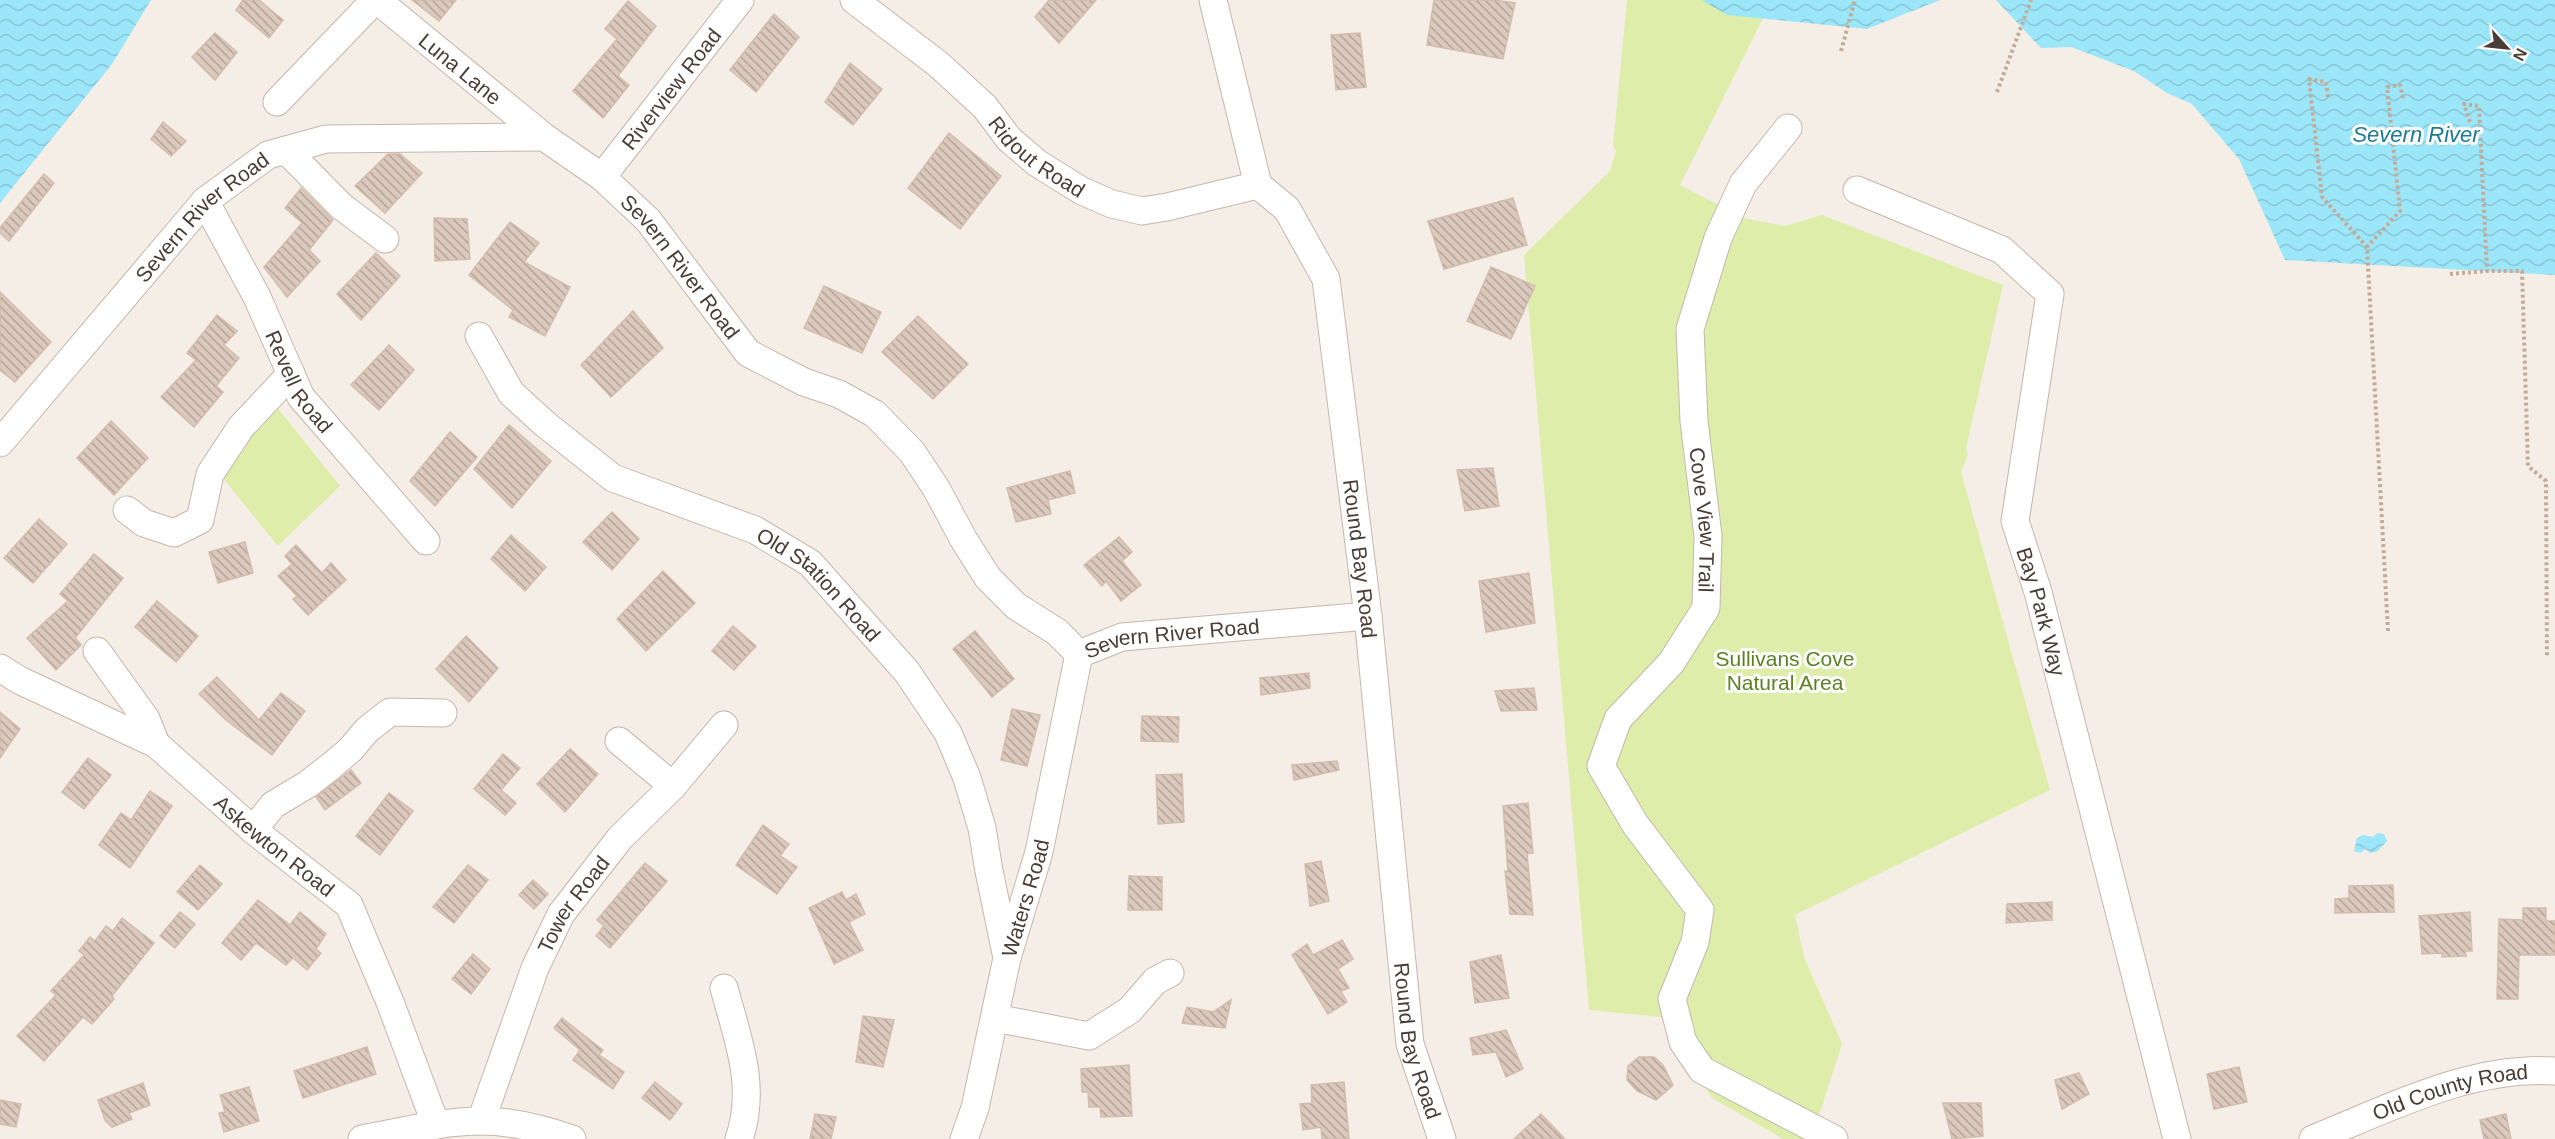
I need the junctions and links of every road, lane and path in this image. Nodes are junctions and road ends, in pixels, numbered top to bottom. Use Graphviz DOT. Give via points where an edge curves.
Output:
graph roads {
  1 [pos="376,0"];
  2 [pos="740,0"];
  3 [pos="854,0"];
  4 [pos="1213,0"];
  5 [pos="1856,0"];
  6 [pos="2031,0"];
  7 [pos="1841,51"];
  8 [pos="1997,92"];
  9 [pos="2328,97"];
  10 [pos="2403,98"];
  11 [pos="277,102"];
  12 [pos="2470,122"];
  13 [pos="1788,128"];
  14 [pos="544,137"];
  15 [pos="286,150"];
  16 [pos="602,177"];
  17 [pos="1258,185"];
  18 [pos="1857,190"];
  19 [pos="205,201"];
  20 [pos="385,239"];
  21 [pos="2367,247"];
  22 [pos="2487,271"];
  23 [pos="2450,274"];
  24 [pos="479,336"];
  25 [pos="291,375"];
  26 [pos="0,444"];
  27 [pos="127,510"];
  28 [pos="426,541"];
  29 [pos="1368,616"];
  30 [pos="2388,631"];
  31 [pos="97,651"];
  32 [pos="1079,654"];
  33 [pos="2547,658"];
  34 [pos="0,668"];
  35 [pos="442,714"];
  36 [pos="724,725"];
  37 [pos="618,741"];
  38 [pos="156,744"];
  39 [pos="673,786"];
  40 [pos="253,831"];
  41 [pos="1008,958"];
  42 [pos="1170,973"];
  43 [pos="724,988"];
  44 [pos="995,1018"];
  45 [pos="2555,1071"];
  46 [pos="482,1121"];
  47 [pos="436,1125"];
  48 [pos="362,1139"];
  49 [pos="572,1139"];
  50 [pos="739,1139"];
  51 [pos="964,1139"];
  52 [pos="1442,1139"];
  53 [pos="1834,1139"];
  54 [pos="2177,1139"];
  55 [pos="2313,1139"];
  1 -- 11 [label="street"];
  1 -- 14 [label="street, Luna Lane"];
  2 -- 16 [label="street, Riverview Road"];
  3 -- 17 [label="street, Ridout Road" via="946,71 985,106 1009,139 1037,163 1112,204 1150,210"];
  4 -- 17 [label="street"];
  5 -- 7 [label="path"];
  6 -- 8 [label="path"];
  9 -- 21 [label="path" via="2326,82 2309,79 2322,197"];
  10 -- 21 [label="path" via="2400,85 2387,87 2400,212"];
  12 -- 22 [label="path" via="2464,104 2479,106"];
  13 -- 53 [label="street, Cove View Trail" via="1743,184 1718,238 1690,329 1694,421 1708,536 1706,608 1671,663 1618,719 1601,766 1635,824 1700,910 1695,942 1672,999 1683,1042 1702,1070"];
  14 -- 15 [label="street, Severn River Road" via="326,140"];
  14 -- 16 [label="street, Severn River Road"];
  15 -- 19 [label="street, Severn River Road" via="268,155"];
  15 -- 20 [label="street" via="341,206"];
  16 -- 32 [label="street, Severn River Road" via="648,220 748,352 875,414 912,452 988,578 1016,606 1058,632"];
  17 -- 29 [label="street, Round Bay Road" via="1287,209 1326,279"];
  18 -- 54 [label="street, Bay Park Way" via="2002,250 2049,294 2015,521 2038,592"];
  19 -- 25 [label="street, Revell Road" via="257,297"];
  19 -- 26 [label="street, Severn River Road"];
  21 -- 30 [label="path"];
  22 -- 23 [label="path"];
  22 -- 33 [label="path" via="2522,271 2528,466 2546,481"];
  24 -- 41 [label="street, Old Station Road" via="511,393 544,424 613,478 755,530 810,563 907,672 948,733 967,778 982,828"];
  25 -- 27 [label="street" via="241,428 210,474 200,520 174,534 144,523"];
  25 -- 28 [label="street, Revell Road" via="301,397"];
  29 -- 32 [label="street, Severn River Road" via="1122,637"];
  29 -- 52 [label="street, Round Bay Road" via="1410,1044"];
  31 -- 38 [label="street" via="146,719"];
  32 -- 41 [label="street, Waters Road" via="1039,852"];
  34 -- 38 [label="street, Askewton Road"];
  35 -- 40 [label="street" via="390,712 331,766 273,804"];
  36 -- 39 [label="street, Tower Road"];
  37 -- 39 [label="street"];
  38 -- 40 [label="street, Askewton Road"];
  39 -- 46 [label="street, Tower Road" via="620,838 561,914 536,968"];
  40 -- 47 [label="street, Askewton Road" via="349,905"];
  41 -- 44 [label="street, Waters Road"];
  42 -- 44 [label="street" via="1155,981 1130,1010 1089,1036"];
  43 -- 50 [label="street" via="748,1082 745,1121"];
  44 -- 51 [label="street, Waters Road"];
  45 -- 55 [label="street, Old County Road" via="2511,1071 2470,1079"];
  46 -- 47 [label="street"];
  46 -- 49 [label="street" via="522,1125"];
  47 -- 48 [label="street"];
}
